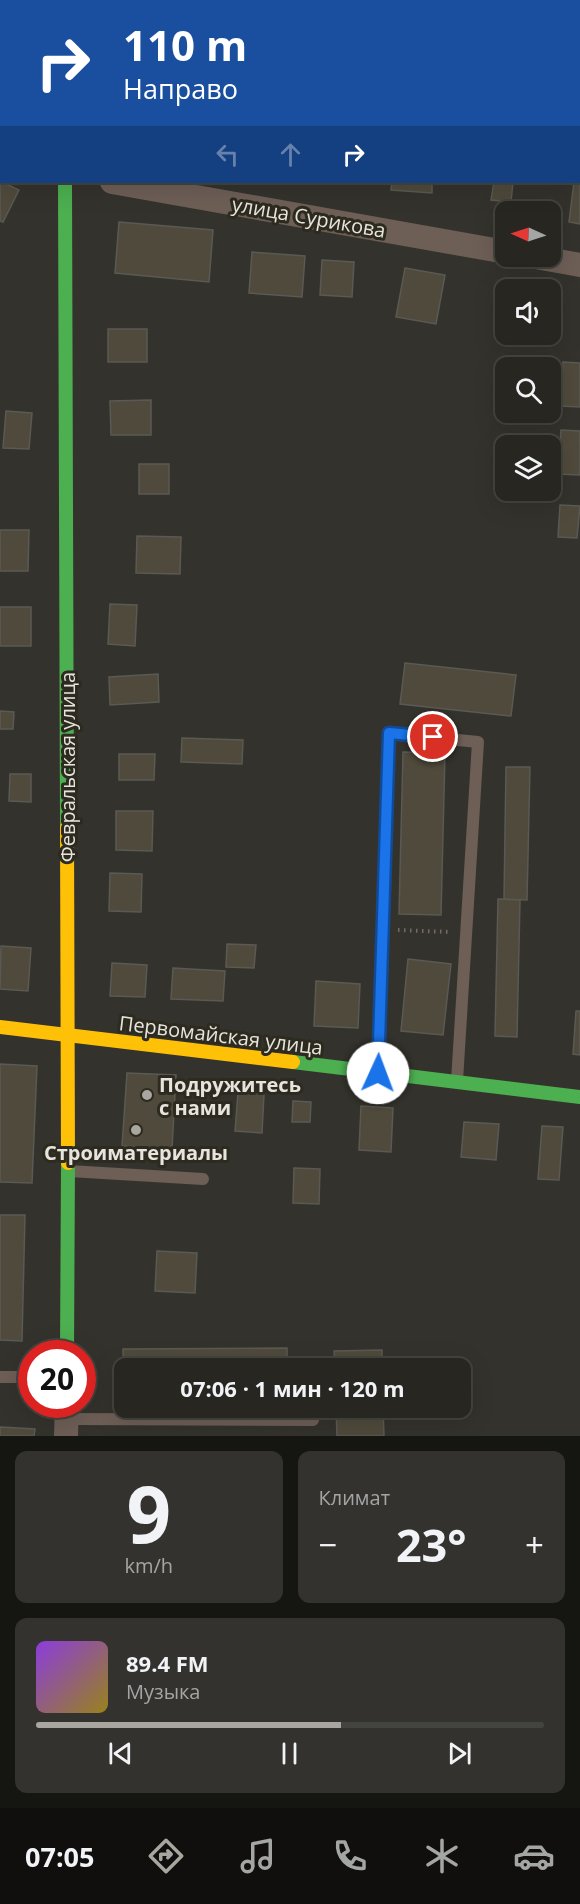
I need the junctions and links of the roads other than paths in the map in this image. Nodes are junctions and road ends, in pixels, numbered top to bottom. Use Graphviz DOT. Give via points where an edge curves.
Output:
graph roads {
  1 [pos="64,183"];
  2 [pos="118,183"];
  3 [pos="495,250"];
  4 [pos="561,262"];
  5 [pos="580,265"];
  6 [pos="0,1027"];
  7 [pos="68,1036"];
  8 [pos="378,1073"];
  9 [pos="456,1082"];
  10 [pos="580,1097"];
  11 [pos="68,1170"];
  12 [pos="203,1179"];
  13 [pos="67,1340"];
  14 [pos="0,1377"];
  15 [pos="18,1377"];
  16 [pos="67,1420"];
  17 [pos="313,1420"];
  1 -- 7 [label="street, Февральская улица"];
  2 -- 3 [label="street, улица Сурикова"];
  4 -- 5 [label="street"];
  6 -- 7 [label="street, Первомайская улица"];
  7 -- 8 [label="street, Первомайская улица"];
  7 -- 11 [label="street, Февральская улица"];
  8 -- 9 [label="street, Первомайская улица"];
  8 -- 9 [label="lane" via="389,733 478,742"];
  9 -- 10 [label="street, Первомайская улица"];
  11 -- 12 [label="lane"];
  11 -- 13 [label="street, Февральская улица"];
  14 -- 15 [label="lane"];
  16 -- 17 [label="lane"];
}
